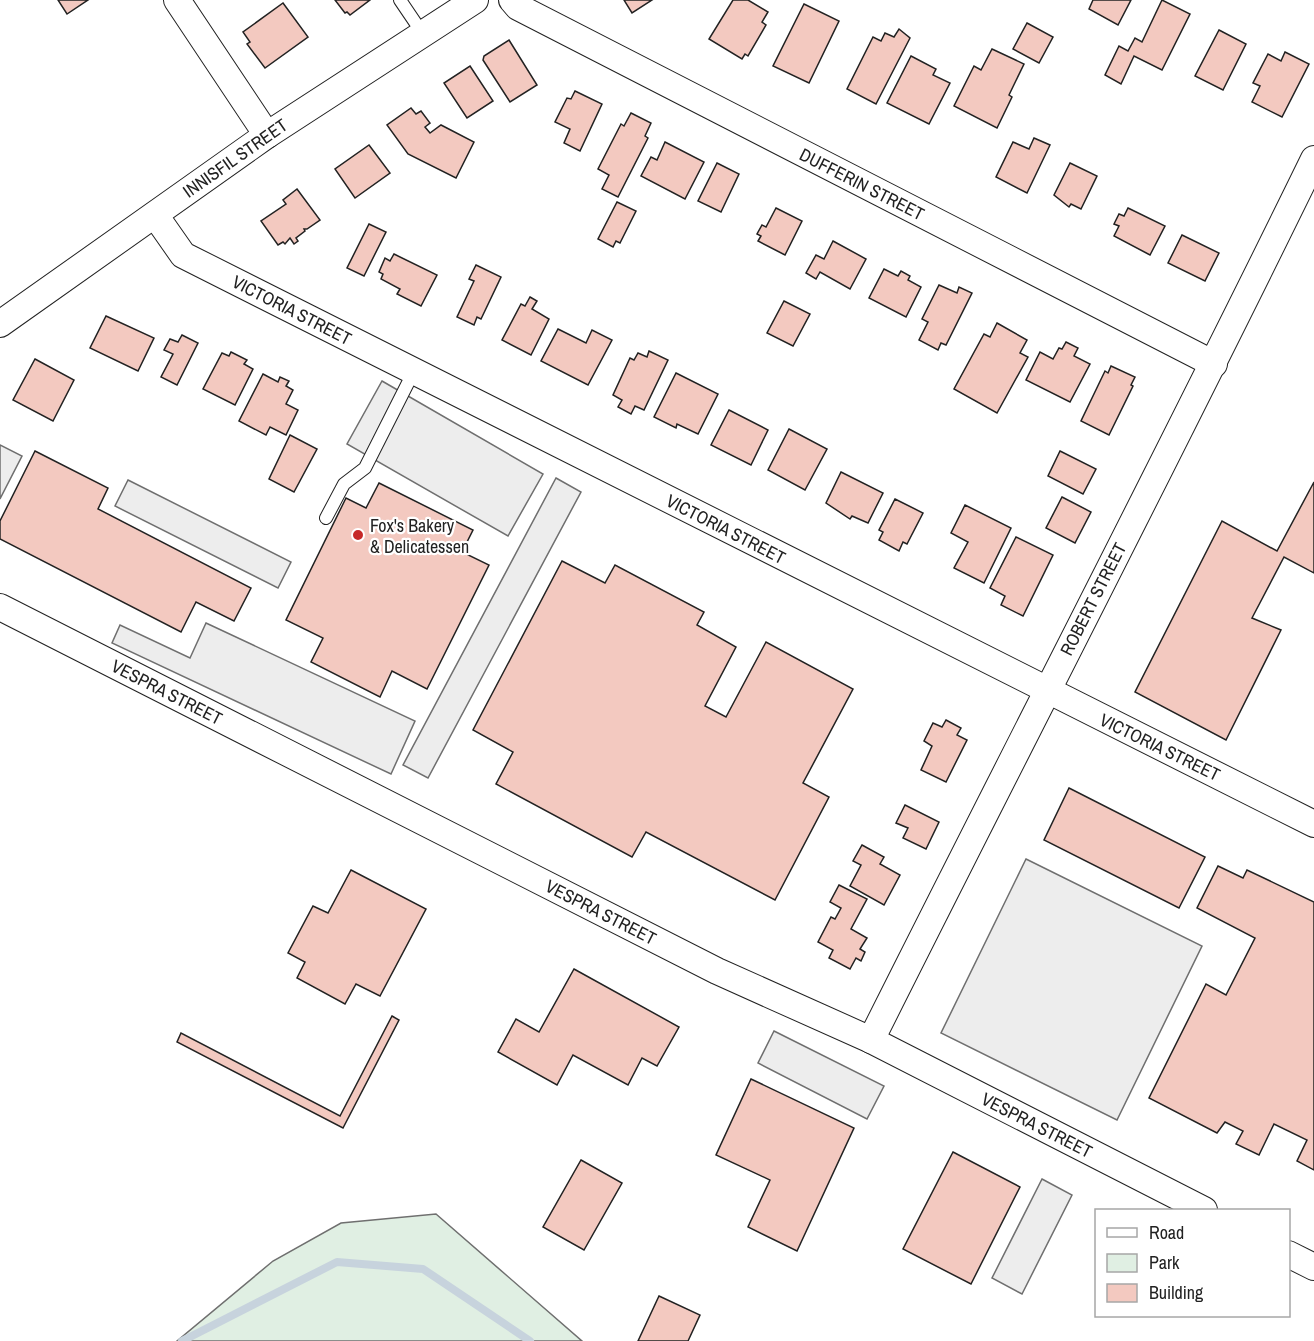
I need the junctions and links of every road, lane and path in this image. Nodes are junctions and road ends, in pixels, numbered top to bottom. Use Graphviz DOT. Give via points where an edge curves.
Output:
graph roads {
  1 [pos="177,0"];
  2 [pos="400,0"];
  3 [pos="475,0"];
  4 [pos="512,0"];
  5 [pos="423,34"];
  6 [pos="267,135"];
  7 [pos="1314,159"];
  8 [pos="155,215"];
  9 [pos="0,324"];
  10 [pos="1214,364"];
  11 [pos="414,371"];
  12 [pos="326,518"];
  13 [pos="0,607"];
  14 [pos="1046,690"];
  15 [pos="1314,824"];
  16 [pos="871,1040"];
  17 [pos="1202,1209"];
  18 [pos="1290,1255"];
  19 [pos="1314,1267"];
  1 -- 6 [label="street"];
  2 -- 5 [label="lane"];
  3 -- 5 [label="street, INNISFIL STREET"];
  4 -- 10 [label="street, DUFFERIN STREET" via="518,7"];
  5 -- 6 [label="street, INNISFIL STREET"];
  6 -- 8 [label="street, INNISFIL STREET"];
  7 -- 10 [label="street, ROBERT STREET"];
  8 -- 9 [label="street, INNISFIL STREET"];
  8 -- 11 [label="street, VICTORIA STREET" via="183,255"];
  10 -- 14 [label="street, ROBERT STREET"];
  11 -- 12 [label="lane" via="365,468 344,484"];
  11 -- 14 [label="street, VICTORIA STREET"];
  13 -- 16 [label="street, VESPRA STREET" via="717,971"];
  14 -- 15 [label="street, VICTORIA STREET"];
  14 -- 16 [label="street, ROBERT STREET"];
  16 -- 17 [label="street, VESPRA STREET"];
  18 -- 19 [label="street"];
}
